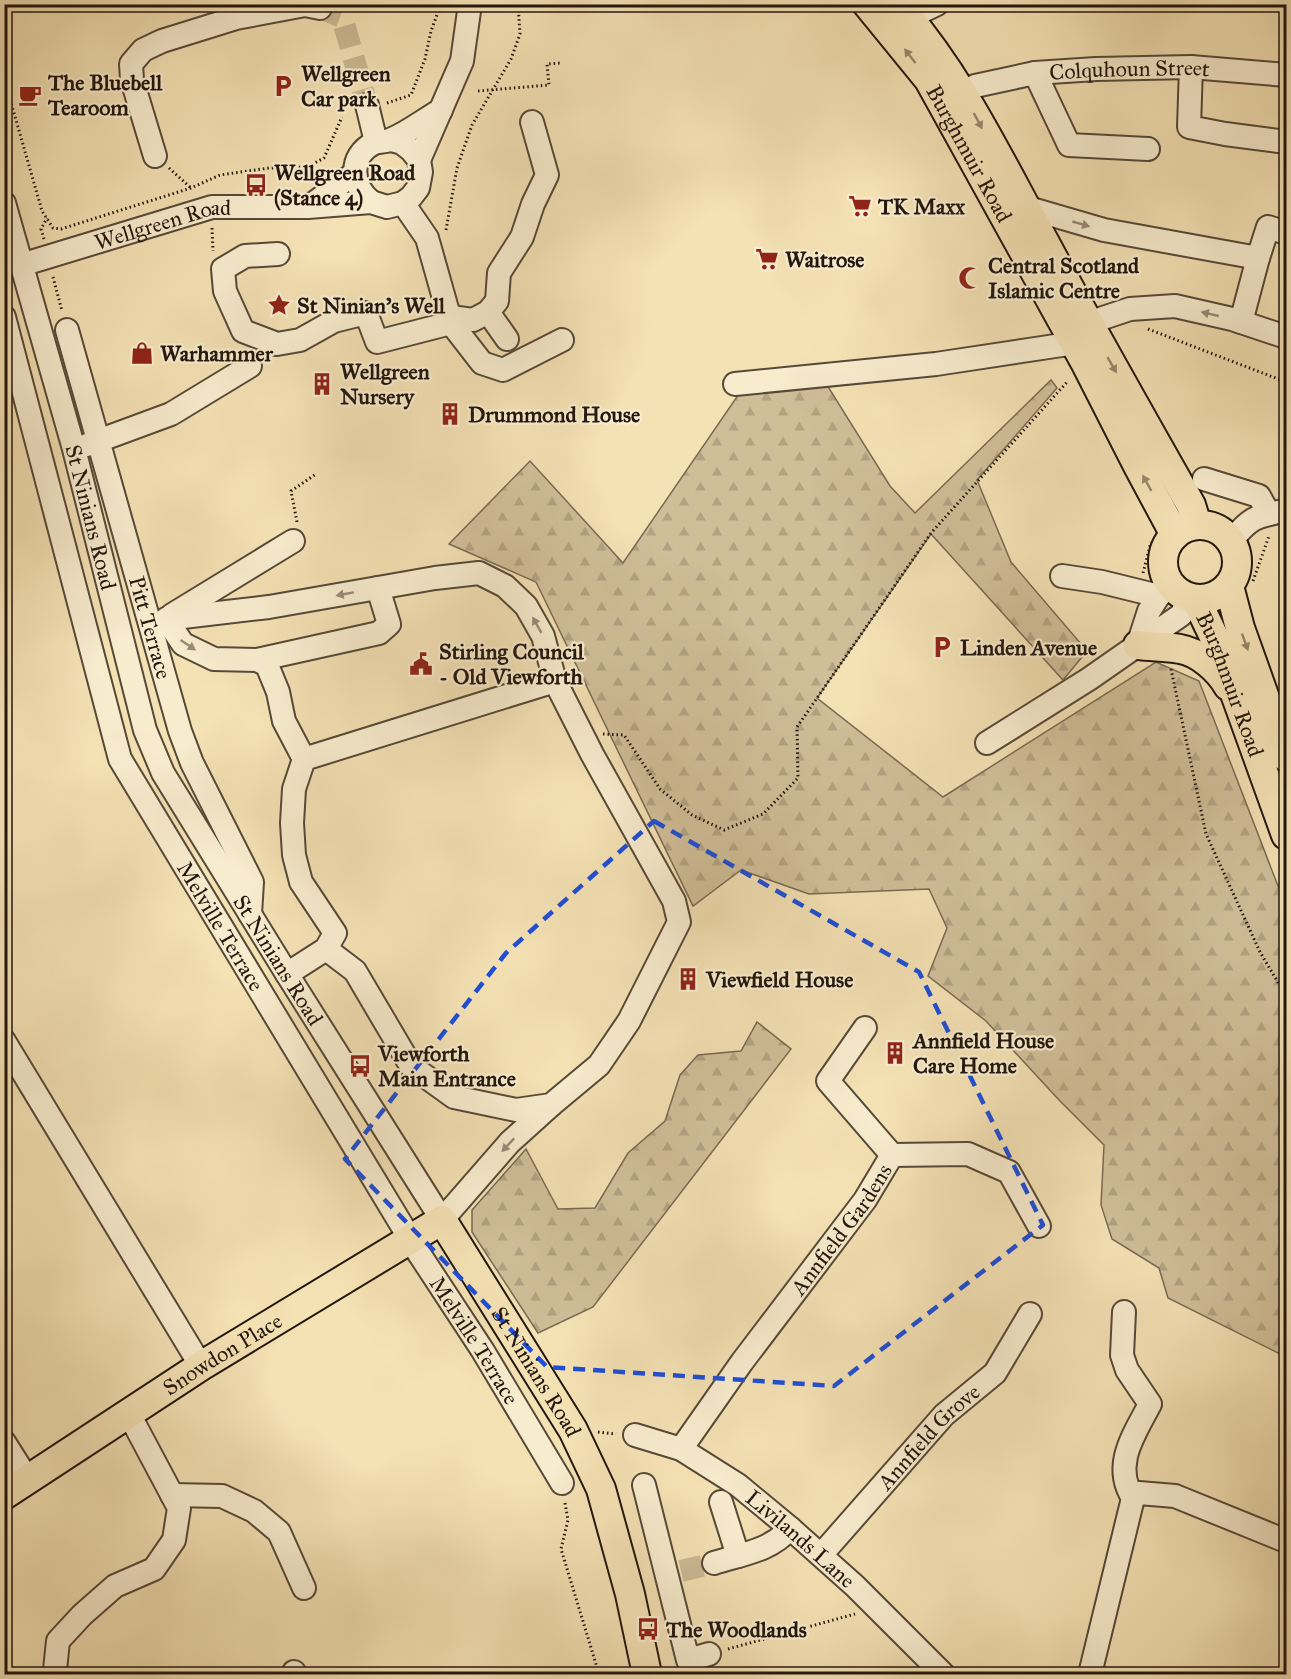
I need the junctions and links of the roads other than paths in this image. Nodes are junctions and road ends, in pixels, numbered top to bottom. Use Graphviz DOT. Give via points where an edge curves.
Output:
graph roads {
  1 [pos="470,4"];
  2 [pos="867,4"];
  3 [pos="937,4"];
  4 [pos="320,8"];
  5 [pos="902,11"];
  6 [pos="1191,68"];
  7 [pos="1035,73"];
  8 [pos="1287,75"];
  9 [pos="975,86"];
  10 [pos="375,104"];
  11 [pos="441,110"];
  12 [pos="532,122"];
  13 [pos="383,141"];
  14 [pos="1287,142"];
  15 [pos="1148,148"];
  16 [pos="155,156"];
  17 [pos="419,160"];
  18 [pos="355,173"];
  19 [pos="371,202"];
  20 [pos="4,203"];
  21 [pos="403,203"];
  22 [pos="308,207"];
  23 [pos="1025,207"];
  24 [pos="1287,233"];
  25 [pos="278,254"];
  26 [pos="1258,258"];
  27 [pos="21,265"];
  28 [pos="488,312"];
  29 [pos="4,317"];
  30 [pos="451,320"];
  31 [pos="1241,322"];
  32 [pos="67,330"];
  33 [pos="1287,337"];
  34 [pos="507,339"];
  35 [pos="562,340"];
  36 [pos="1083,343"];
  37 [pos="250,366"];
  38 [pos="735,384"];
  39 [pos="99,441"];
  40 [pos="74,449"];
  41 [pos="1204,479"];
  42 [pos="1278,513"];
  43 [pos="1175,532"];
  44 [pos="293,541"];
  45 [pos="1231,541"];
  46 [pos="1062,576"];
  47 [pos="1229,586"];
  48 [pos="378,588"];
  49 [pos="1155,589"];
  50 [pos="1193,599"];
  51 [pos="166,619"];
  52 [pos="1137,645"];
  53 [pos="256,660"];
  54 [pos="555,681"];
  55 [pos="1242,712"];
  56 [pos="987,743"];
  57 [pos="1287,757"];
  58 [pos="304,759"];
  59 [pos="1287,835"];
  60 [pos="250,914"];
  61 [pos="326,949"];
  62 [pos="287,975"];
  63 [pos="865,1028"];
  64 [pos="4,1041"];
  65 [pos="551,1105"];
  66 [pos="892,1155"];
  67 [pos="442,1220"];
  68 [pos="1039,1226"];
  69 [pos="411,1239"];
  70 [pos="1124,1312"];
  71 [pos="1030,1314"];
  72 [pos="201,1366"];
  73 [pos="129,1414"];
  74 [pos="635,1435"];
  75 [pos="4,1442"];
  76 [pos="681,1449"];
  77 [pos="28,1480"];
  78 [pos="562,1484"];
  79 [pos="644,1485"];
  80 [pos="4,1495"];
  81 [pos="172,1495"];
  82 [pos="1136,1496"];
  83 [pos="721,1502"];
  84 [pos="790,1528"];
  85 [pos="1287,1541"];
  86 [pos="821,1555"];
  87 [pos="738,1556"];
  88 [pos="714,1563"];
  89 [pos="304,1588"];
  90 [pos="709,1654"];
  91 [pos="57,1674"];
  92 [pos="647,1674"];
  93 [pos="943,1674"];
  94 [pos="1090,1674"];
  1 -- 11 [label="street" via="462,61"];
  36 -- 2 [label="main road, Burghmuir Road, one-way" via="929,80"];
  3 -- 5 [label="street"];
  4 -- 16 [label="street" via="304,5 236,18 144,50 131,64 132,80"];
  5 -- 23 [label="main road, Burghmuir Road, one-way" via="959,86"];
  6 -- 7 [label="street, Colquhoun Street"];
  6 -- 8 [label="street, Colquhoun Street"];
  6 -- 14 [label="street" via="1189,127"];
  7 -- 9 [label="street, Colquhoun Street"];
  7 -- 15 [label="street" via="1070,145"];
  10 -- 13 [label="street"];
  11 -- 13 [label="street"];
  11 -- 17 [label="street"];
  12 -- 28 [label="street" via="547,175 522,237 499,273 497,301"];
  13 -- 17 [label="street" via="402,143"];
  13 -- 18 [label="street" via="365,150"];
  17 -- 21 [label="street" via="418,188"];
  18 -- 19 [label="street" via="362,194"];
  18 -- 22 [label="street"];
  19 -- 21 [label="street" via="387,207"];
  19 -- 22 [label="street, Wellgreen Road"];
  20 -- 27 [label="street, St Ninians Road"];
  21 -- 30 [label="street" via="427,238"];
  22 -- 27 [label="street, Wellgreen Road" via="212,207"];
  23 -- 26 [label="street, one-way" via="1104,230"];
  23 -- 36 [label="main road, Burghmuir Road"];
  24 -- 26 [label="street" via="1268,227"];
  25 -- 30 [label="street" via="245,256 223,269 225,291 243,331 277,344 300,340 334,321 366,313 377,342"];
  26 -- 31 [label="street"];
  27 -- 40 [label="street, St Ninians Road"];
  28 -- 30 [label="street" via="473,320"];
  28 -- 34 [label="street"];
  29 -- 69 [label="street, Melville Terrace" via="120,759"];
  30 -- 35 [label="street" via="482,363 503,370"];
  31 -- 33 [label="street"];
  31 -- 36 [label="street, one-way" via="1175,306 1130,309"];
  32 -- 39 [label="street, Pitt Terrace"];
  36 -- 38 [label="street" via="936,364"];
  43 -- 36 [label="main road, Burghmuir Road, one-way" via="1138,466"];
  36 -- 43 [label="main road, Burghmuir Road, one-way" via="1191,505"];
  37 -- 39 [label="street" via="171,414"];
  39 -- 40 [label="street"];
  39 -- 60 [label="street, Pitt Terrace" via="180,731 252,882"];
  40 -- 60 [label="street, St Ninians Road" via="146,730 163,773"];
  41 -- 42 [label="street" via="1259,496"];
  42 -- 45 [label="street" via="1256,516"];
  43 -- 45 [label="main road" via="1210,526"];
  43 -- 49 [label="main road" via="1164,554"];
  44 -- 51 [label="street"];
  45 -- 47 [label="main road" via="1238,564"];
  46 -- 49 [label="street"];
  47 -- 50 [label="main road" via="1209,599"];
  47 -- 57 [label="main road, Burghmuir Road, one-way" via="1240,628"];
  48 -- 51 [label="street, one-way" via="269,607"];
  48 -- 53 [label="street" via="389,624 379,633"];
  54 -- 48 [label="street, one-way" via="543,636 526,606 505,586 479,573"];
  49 -- 50 [label="main road"];
  49 -- 52 [label="street"];
  50 -- 52 [label="street" via="1181,615"];
  50 -- 55 [label="main road, Burghmuir Road" via="1216,641"];
  51 -- 53 [label="street, one-way" via="183,644 214,658"];
  52 -- 55 [label="main road" via="1181,649 1201,657 1224,679"];
  52 -- 56 [label="street"];
  53 -- 58 [label="street" via="267,665 284,721"];
  54 -- 58 [label="street"];
  54 -- 65 [label="street" via="674,901 679,922 629,1021 600,1065"];
  55 -- 59 [label="main road, Burghmuir Road"];
  58 -- 61 [label="street" via="294,789 294,855 301,882 335,933"];
  60 -- 62 [label="street, St Ninians Road"];
  61 -- 62 [label="street"];
  61 -- 65 [label="street" via="355,971 411,1066 454,1097 516,1110"];
  62 -- 67 [label="street, St Ninians Road"];
  63 -- 66 [label="street" via="828,1082"];
  64 -- 72 [label="street"];
  65 -- 67 [label="street, one-way" via="510,1142"];
  66 -- 68 [label="street, Annfield Gardens" via="968,1154 1009,1172"];
  66 -- 76 [label="street, Annfield Gardens" via="866,1200"];
  67 -- 69 [label="main road, Snowdon Place"];
  67 -- 92 [label="main road, St Ninians Road" via="573,1430 601,1489"];
  69 -- 72 [label="main road, Snowdon Place"];
  69 -- 78 [label="street, Melville Terrace"];
  70 -- 82 [label="street" via="1122,1355 1127,1370 1150,1404 1125,1461 1126,1488"];
  71 -- 86 [label="street, Annfield Grove" via="995,1373 944,1415"];
  72 -- 73 [label="main road, Snowdon Place"];
  73 -- 77 [label="main road, Snowdon Place"];
  73 -- 81 [label="street"];
  74 -- 76 [label="street, Livilands Lane"];
  75 -- 77 [label="street"];
  76 -- 84 [label="street, Livilands Lane" via="738,1485"];
  77 -- 80 [label="main road, Snowdon Place"];
  79 -- 90 [label="street" via="674,1573 688,1660"];
  81 -- 89 [label="street" via="222,1496 254,1511 279,1532"];
  81 -- 91 [label="street" via="178,1508 174,1540 154,1569 115,1586 58,1641"];
  82 -- 85 [label="street" via="1175,1497"];
  82 -- 94 [label="street"];
  83 -- 87 [label="street"];
  84 -- 86 [label="street, Livilands Lane"];
  84 -- 87 [label="street" via="770,1546"];
  86 -- 93 [label="street, Livilands Lane"];
  87 -- 88 [label="street"];
}
